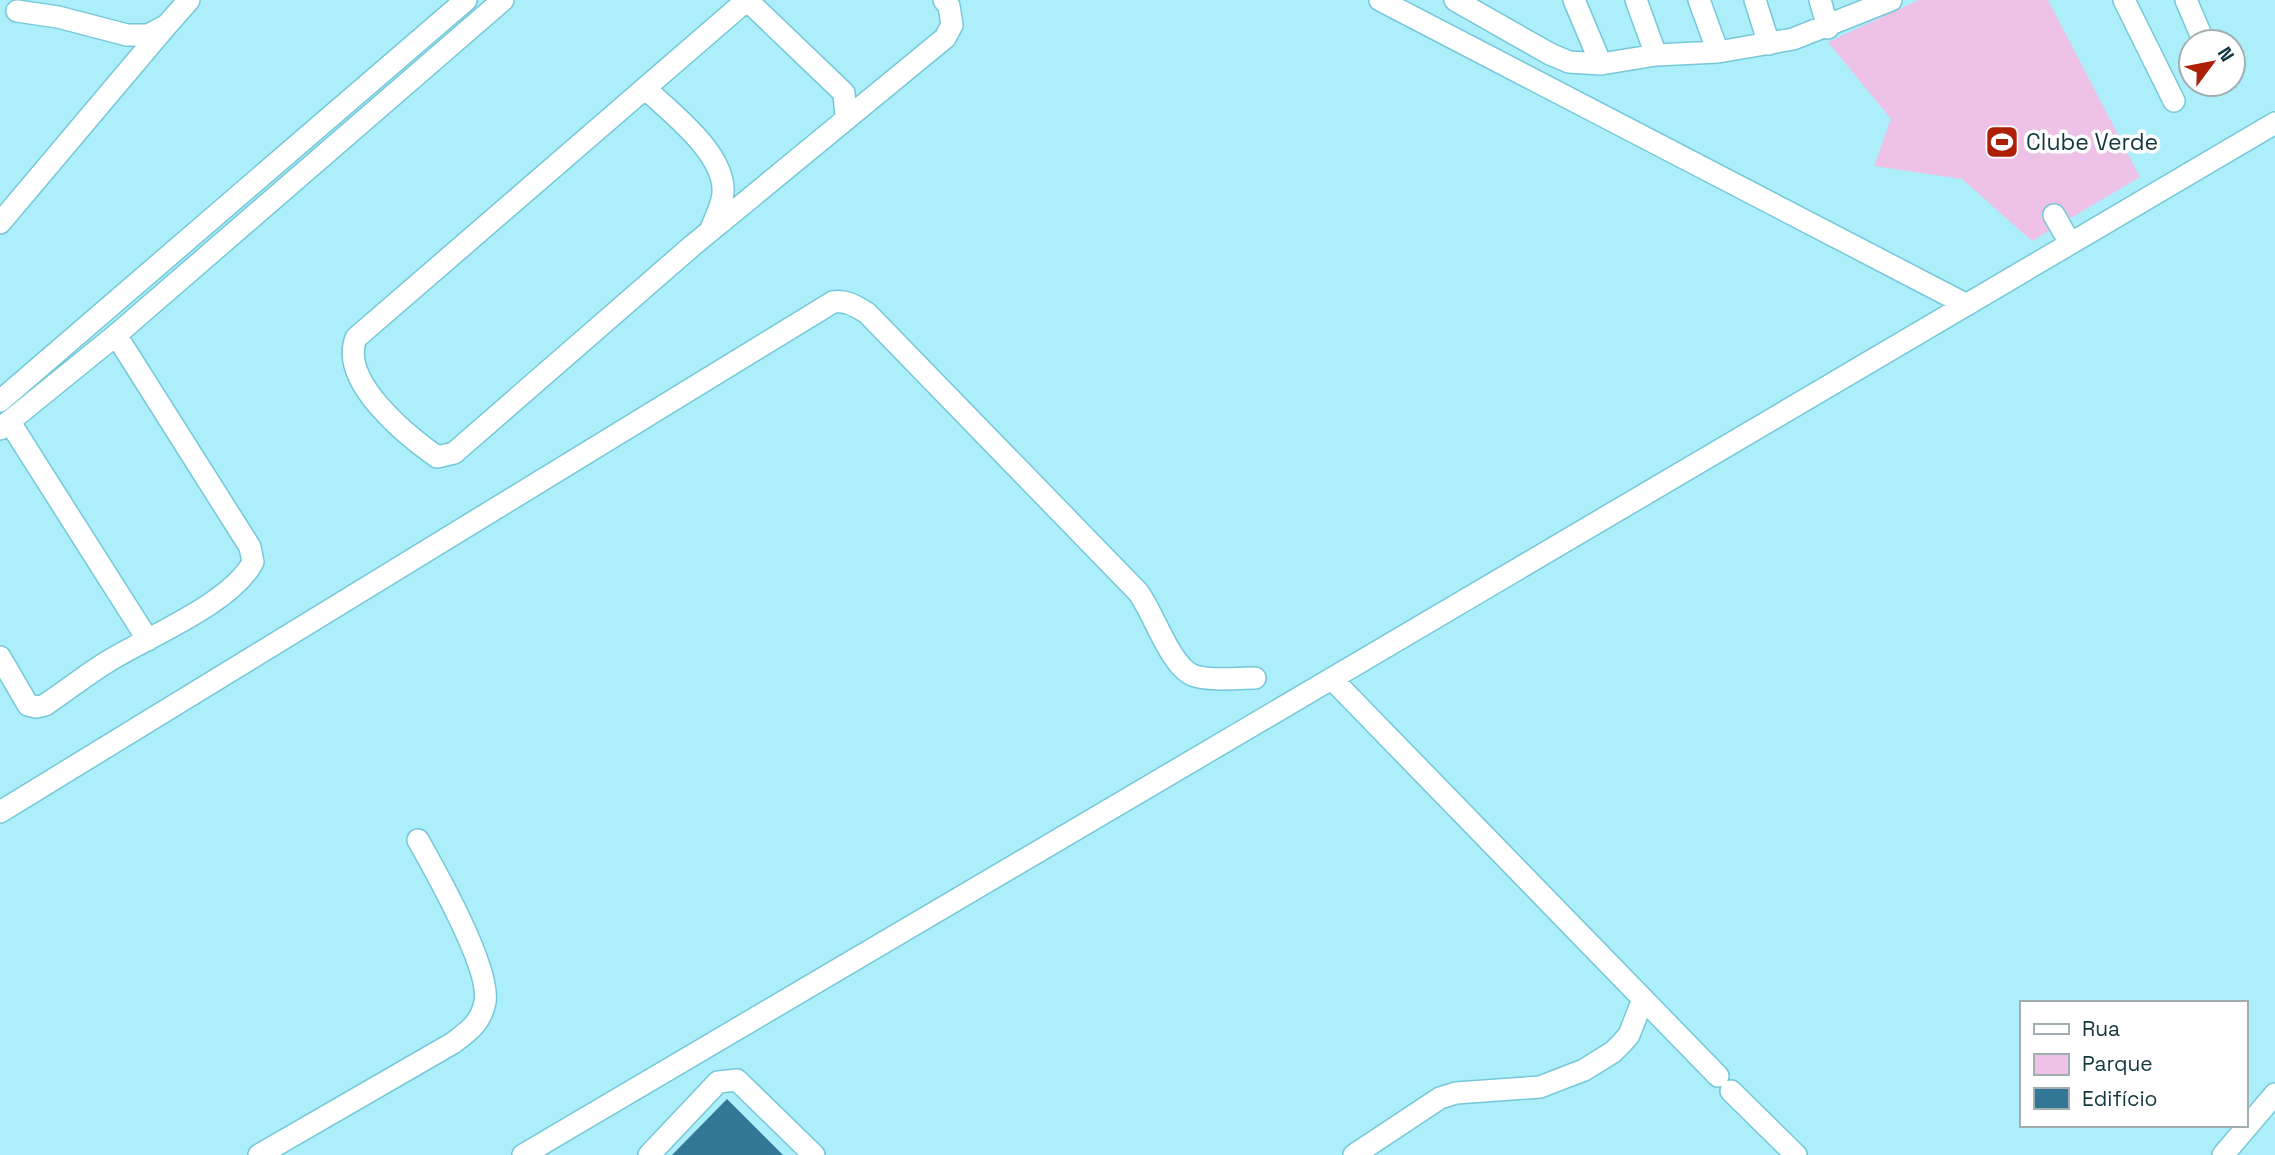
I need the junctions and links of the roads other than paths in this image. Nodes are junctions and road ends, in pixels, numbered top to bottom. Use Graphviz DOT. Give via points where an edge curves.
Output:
graph roads {
  1 [pos="189,0"];
  2 [pos="467,0"];
  3 [pos="503,0"];
  4 [pos="747,0"];
  5 [pos="944,0"];
  6 [pos="1380,0"];
  7 [pos="1455,0"];
  8 [pos="1574,0"];
  9 [pos="1636,0"];
  10 [pos="1699,0"];
  11 [pos="1755,0"];
  12 [pos="1820,0"];
  13 [pos="1891,0"];
  14 [pos="2124,0"];
  15 [pos="2186,0"];
  16 [pos="15,10"];
  17 [pos="167,25"];
  18 [pos="1828,28"];
  19 [pos="2198,28"];
  20 [pos="1769,44"];
  21 [pos="1718,52"];
  22 [pos="1656,55"];
  23 [pos="1601,64"];
  24 [pos="645,88"];
  25 [pos="2174,101"];
  26 [pos="846,117"];
  27 [pos="2275,123"];
  28 [pos="2054,215"];
  29 [pos="0,223"];
  30 [pos="710,230"];
  31 [pos="2070,243"];
  32 [pos="1967,305"];
  33 [pos="116,335"];
  34 [pos="0,401"];
  35 [pos="4,425"];
  36 [pos="148,640"];
  37 [pos="0,657"];
  38 [pos="1255,678"];
  39 [pos="1332,679"];
  40 [pos="0,811"];
  41 [pos="418,840"];
  42 [pos="1643,999"];
  43 [pos="2275,1094"];
  44 [pos="2247,1127"];
  45 [pos="2247,1127"];
  46 [pos="259,1155"];
  47 [pos="523,1155"];
  48 [pos="649,1155"];
  49 [pos="814,1155"];
  50 [pos="1354,1155"];
  51 [pos="1796,1155"];
  52 [pos="2223,1155"];
  1 -- 17 [label="street"];
  2 -- 34 [label="street"];
  3 -- 33 [label="street"];
  4 -- 24 [label="street"];
  4 -- 26 [label="street" via="844,93"];
  5 -- 26 [label="street" via="952,25 945,37"];
  6 -- 32 [label="street"];
  7 -- 23 [label="street" via="1550,54 1569,62"];
  8 -- 23 [label="street"];
  9 -- 22 [label="street"];
  10 -- 21 [label="street"];
  11 -- 20 [label="street"];
  12 -- 18 [label="street"];
  13 -- 18 [label="street"];
  14 -- 25 [label="street"];
  15 -- 19 [label="street"];
  16 -- 17 [label="street" via="127,35 148,35"];
  17 -- 29 [label="street"];
  18 -- 20 [label="street"];
  20 -- 21 [label="street"];
  21 -- 22 [label="street"];
  22 -- 23 [label="street"];
  24 -- 30 [label="street" via="701,141 720,172 723,193"];
  24 -- 30 [label="street" via="356,338 353,365 367,390 406,435 437,457 454,453"];
  26 -- 30 [label="street"];
  27 -- 31 [label="street"];
  28 -- 31 [label="street"];
  31 -- 32 [label="street"];
  32 -- 39 [label="street"];
  33 -- 35 [label="street"];
  33 -- 36 [label="street" via="250,547 253,562 245,576"];
  35 -- 36 [label="street"];
  36 -- 37 [label="street" via="36,707 28,705"];
  38 -- 40 [label="street" via="1196,676 1185,671 1138,592 867,313 841,301"];
  39 -- 42 [label="street"];
  39 -- 47 [label="street"];
  41 -- 46 [label="street" via="454,909 486,987 480,1020 453,1043"];
  42 -- 50 [label="street" via="1629,1035 1599,1062 1540,1087 1440,1098"];
  42 -- 51 [label="street"];
  43 -- 45 [label="street"];
  44 -- 52 [label="street"];
  48 -- 49 [label="street" via="718,1082 728,1079 737,1080"];
}
